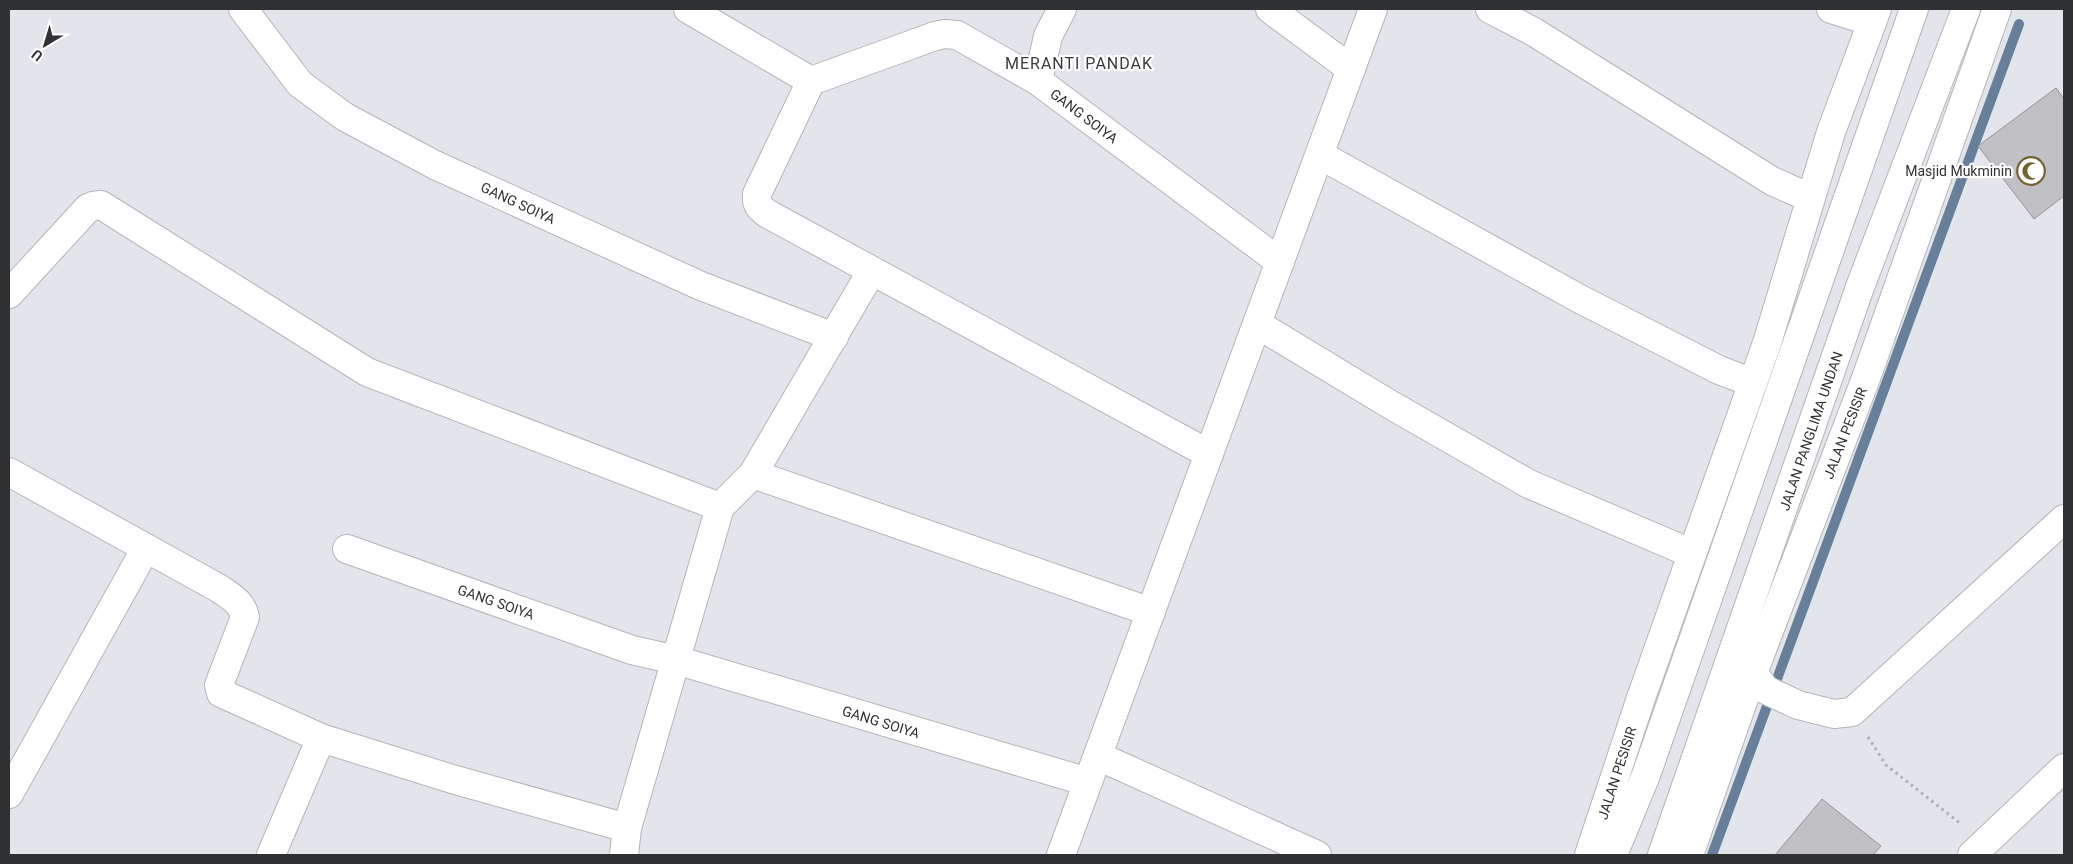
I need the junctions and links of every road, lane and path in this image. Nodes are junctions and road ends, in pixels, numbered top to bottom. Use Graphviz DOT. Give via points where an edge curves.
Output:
graph roads {
  1 [pos="243,9"];
  2 [pos="688,9"];
  3 [pos="1062,9"];
  4 [pos="1270,9"];
  5 [pos="1373,9"];
  6 [pos="1490,9"];
  7 [pos="1914,9"];
  8 [pos="1966,9"];
  9 [pos="1997,9"];
  10 [pos="1839,11"];
  11 [pos="1874,15"];
  12 [pos="1351,69"];
  13 [pos="811,81"];
  14 [pos="1038,81"];
  15 [pos="1320,155"];
  16 [pos="1804,195"];
  17 [pos="1280,262"];
  18 [pos="871,272"];
  19 [pos="1860,287"];
  20 [pos="9,294"];
  21 [pos="1893,301"];
  22 [pos="1258,324"];
  23 [pos="834,337"];
  24 [pos="1835,364"];
  25 [pos="1737,377"];
  26 [pos="1866,378"];
  27 [pos="1209,454"];
  28 [pos="9,472"];
  29 [pos="1720,473"];
  30 [pos="753,474"];
  31 [pos="1748,485"];
  32 [pos="720,506"];
  33 [pos="2064,519"];
  34 [pos="146,548"];
  35 [pos="1681,548"];
  36 [pos="347,549"];
  37 [pos="1151,612"];
  38 [pos="676,660"];
  39 [pos="1759,681"];
  40 [pos="1852,712"];
  41 [pos="321,738"];
  42 [pos="1098,756"];
  43 [pos="2064,768"];
  44 [pos="1646,775"];
  45 [pos="1088,782"];
  46 [pos="1685,788"];
  47 [pos="9,794"];
  48 [pos="627,828"];
  49 [pos="1979,849"];
  50 [pos="271,855"];
  51 [pos="624,855"];
  52 [pos="1061,855"];
  53 [pos="1317,855"];
  54 [pos="1589,855"];
  55 [pos="1613,855"];
  56 [pos="1662,855"];
  57 [pos="1689,855"];
  1 -- 23 [label="street, GANG SOIYA" via="300,84 344,117 435,165 701,286"];
  2 -- 13 [label="street"];
  3 -- 14 [label="street" via="1048,36"];
  4 -- 12 [label="street"];
  5 -- 12 [label="street"];
  6 -- 16 [label="street" via="1534,32 1772,181"];
  7 -- 31 [label="street"];
  8 -- 19 [label="street, JALAN PANGLIMA UNDAN"];
  9 -- 21 [label="street, JALAN PESISIR"];
  10 -- 11 [label="street"];
  11 -- 16 [label="street, JALAN PESISIR"];
  12 -- 15 [label="street"];
  13 -- 14 [label="street, GANG SOIYA" via="945,34 957,35"];
  13 -- 18 [label="street" via="757,194 757,201 768,214"];
  14 -- 17 [label="street, GANG SOIYA"];
  15 -- 17 [label="street"];
  15 -- 25 [label="street" via="1578,298"];
  16 -- 25 [label="street, JALAN PESISIR" via="1767,343"];
  17 -- 22 [label="street"];
  18 -- 23 [label="street"];
  18 -- 27 [label="street"];
  19 -- 21 [label="street"];
  19 -- 24 [label="street, JALAN PANGLIMA UNDAN"];
  20 -- 32 [label="street" via="88,208 101,205 367,372"];
  21 -- 26 [label="street, JALAN PESISIR"];
  22 -- 27 [label="street"];
  22 -- 35 [label="street" via="1529,484"];
  23 -- 30 [label="street"];
  24 -- 26 [label="street"];
  24 -- 46 [label="street, JALAN PANGLIMA UNDAN"];
  25 -- 29 [label="street, JALAN PESISIR"];
  26 -- 39 [label="street, JALAN PESISIR"];
  27 -- 37 [label="street"];
  28 -- 34 [label="street"];
  29 -- 31 [label="street"];
  29 -- 35 [label="street, JALAN PESISIR"];
  30 -- 32 [label="street"];
  30 -- 37 [label="street"];
  31 -- 44 [label="street"];
  32 -- 38 [label="street"];
  33 -- 40 [label="street"];
  34 -- 41 [label="street" via="220,589 243,608 244,617 220,685 221,693"];
  34 -- 47 [label="street"];
  35 -- 54 [label="street, JALAN PESISIR" via="1641,698"];
  36 -- 38 [label="street, GANG SOIYA" via="632,650"];
  37 -- 42 [label="street"];
  38 -- 45 [label="street, GANG SOIYA"];
  38 -- 48 [label="street"];
  39 -- 40 [label="street" via="1798,704 1834,714"];
  39 -- 57 [label="street, JALAN PESISIR"];
  40 -- 49 [label="path" via="1886,765"];
  41 -- 48 [label="street"];
  41 -- 50 [label="street"];
  42 -- 45 [label="street"];
  42 -- 53 [label="street"];
  43 -- 49 [label="street"];
  44 -- 46 [label="street"];
  44 -- 55 [label="street"];
  45 -- 52 [label="street"];
  46 -- 56 [label="street, JALAN PANGLIMA UNDAN"];
  48 -- 51 [label="street"];
}
